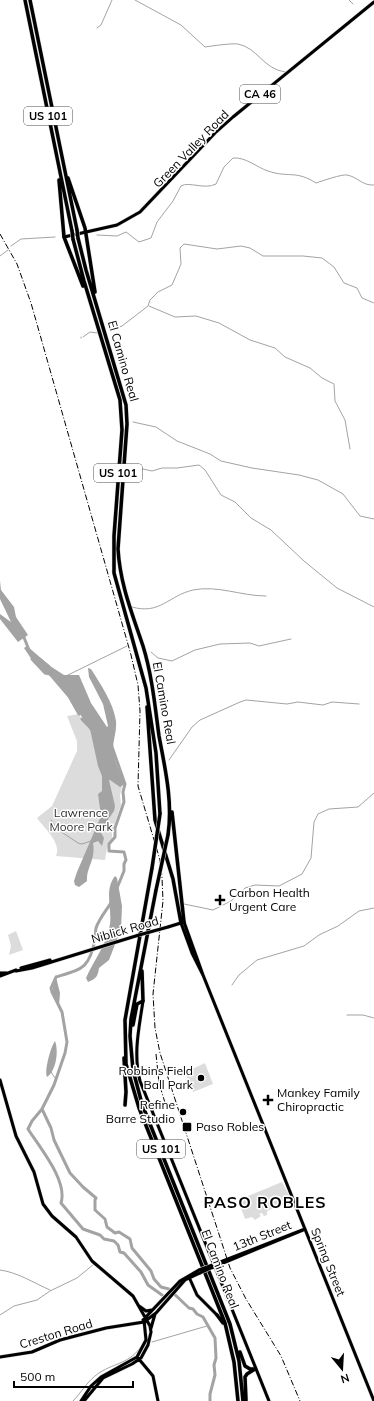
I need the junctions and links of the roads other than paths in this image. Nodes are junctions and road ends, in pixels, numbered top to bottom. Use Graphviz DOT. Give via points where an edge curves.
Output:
graph roads {
  1 [pos="25,0"];
  2 [pos="30,0"];
  3 [pos="374,2"];
  4 [pos="58,164"];
  5 [pos="64,166"];
  6 [pos="86,233"];
  7 [pos="64,237"];
  8 [pos="88,298"];
  9 [pos="97,307"];
  10 [pos="146,688"];
  11 [pos="167,784"];
  12 [pos="182,923"];
  13 [pos="146,939"];
  14 [pos="0,972"];
  15 [pos="7,973"];
  16 [pos="0,976"];
  17 [pos="143,1001"];
  18 [pos="130,1036"];
  19 [pos="125,1043"];
  20 [pos="0,1080"];
  21 [pos="125,1105"];
  22 [pos="305,1229"];
  23 [pos="215,1265"];
  24 [pos="200,1271"];
  25 [pos="189,1277"];
  26 [pos="181,1283"];
  27 [pos="191,1283"];
  28 [pos="139,1306"];
  29 [pos="155,1311"];
  30 [pos="217,1314"];
  31 [pos="144,1321"];
  32 [pos="230,1324"];
  33 [pos="151,1332"];
  34 [pos="231,1347"];
  35 [pos="0,1357"];
  36 [pos="138,1358"];
  37 [pos="256,1369"];
  38 [pos="83,1401"];
  39 [pos="158,1401"];
  40 [pos="238,1401"];
  41 [pos="245,1401"];
  42 [pos="269,1401"];
  43 [pos="374,1401"];
  1 -- 4 [label="highway, El Camino Real / US 101"];
  2 -- 5 [label="highway, El Camino Real / US 101"];
  3 -- 6 [label="main road, Green Valley Road / CA 46" via="215,133 140,212 117,225"];
  4 -- 7 [label="highway"];
  4 -- 8 [label="highway, El Camino Real / US 101, bridge"];
  5 -- 6 [label="highway"];
  5 -- 9 [label="highway, El Camino Real / US 101, bridge" via="78,238"];
  6 -- 7 [label="main road, Green Valley Road / CA 46"];
  6 -- 9 [label="highway"];
  7 -- 8 [label="highway"];
  8 -- 10 [label="highway, El Camino Real / US 101" via="120,400 122,430 114,565 116,585"];
  9 -- 11 [label="highway, El Camino Real / US 101" via="125,396 127,413 118,549 120,574 125,597 149,668"];
  10 -- 12 [label="highway" via="155,820 173,879"];
  10 -- 19 [label="highway, El Camino Real / US 101, bridge" via="156,753 160,814 127,1009"];
  11 -- 12 [label="highway"];
  11 -- 13 [label="highway, El Camino Real / US 101, bridge" via="170,813 168,835"];
  12 -- 15 [label="main road, Niblick Road, bridge"];
  12 -- 22 [label="main road, Spring Street"];
  13 -- 17 [label="highway" via="141,975"];
  13 -- 18 [label="highway, El Camino Real / US 101" via="132,1008"];
  14 -- 15 [label="main road, Niblick Road"];
  15 -- 16 [label="main road, Niblick Road"];
  17 -- 18 [label="highway" via="136,1004"];
  17 -- 23 [label="main road" via="136,1051 139,1077"];
  18 -- 32 [label="highway, El Camino Real / US 101" via="133,1070 142,1104"];
  19 -- 21 [label="highway"];
  19 -- 34 [label="highway, El Camino Real / US 101" via="129,1076 136,1102 219,1308"];
  20 -- 28 [label="main road" via="17,1138 34,1172 43,1204 52,1216 76,1237 92,1261 128,1290"];
  22 -- 23 [label="main road, 13th Street"];
  22 -- 43 [label="main road, Spring Street"];
  23 -- 24 [label="main road, 13th Street, bridge"];
  23 -- 37 [label="main road"];
  24 -- 25 [label="main road"];
  24 -- 26 [label="main road, 13th Street"];
  25 -- 26 [label="main road"];
  25 -- 27 [label="main road"];
  26 -- 27 [label="main road"];
  26 -- 29 [label="main road, 13th Street"];
  26 -- 29 [label="main road, 13th Street"];
  27 -- 30 [label="main road" via="196,1295"];
  28 -- 29 [label="main road" via="146,1311"];
  28 -- 31 [label="main road"];
  29 -- 31 [label="main road, 13th Street"];
  29 -- 33 [label="main road"];
  30 -- 34 [label="highway"];
  31 -- 33 [label="main road"];
  31 -- 35 [label="main road, Creston Road" via="69,1337 32,1352"];
  31 -- 36 [label="main road" via="146,1340"];
  32 -- 37 [label="highway" via="244,1365"];
  32 -- 41 [label="highway, El Camino Real / US 101"];
  33 -- 36 [label="main road" via="146,1349"];
  34 -- 40 [label="highway, El Camino Real / US 101" via="236,1370"];
  36 -- 38 [label="main road" via="101,1377"];
  36 -- 39 [label="main road" via="153,1376"];
  37 -- 41 [label="highway" via="245,1377"];
  37 -- 42 [label="main road"];
}
